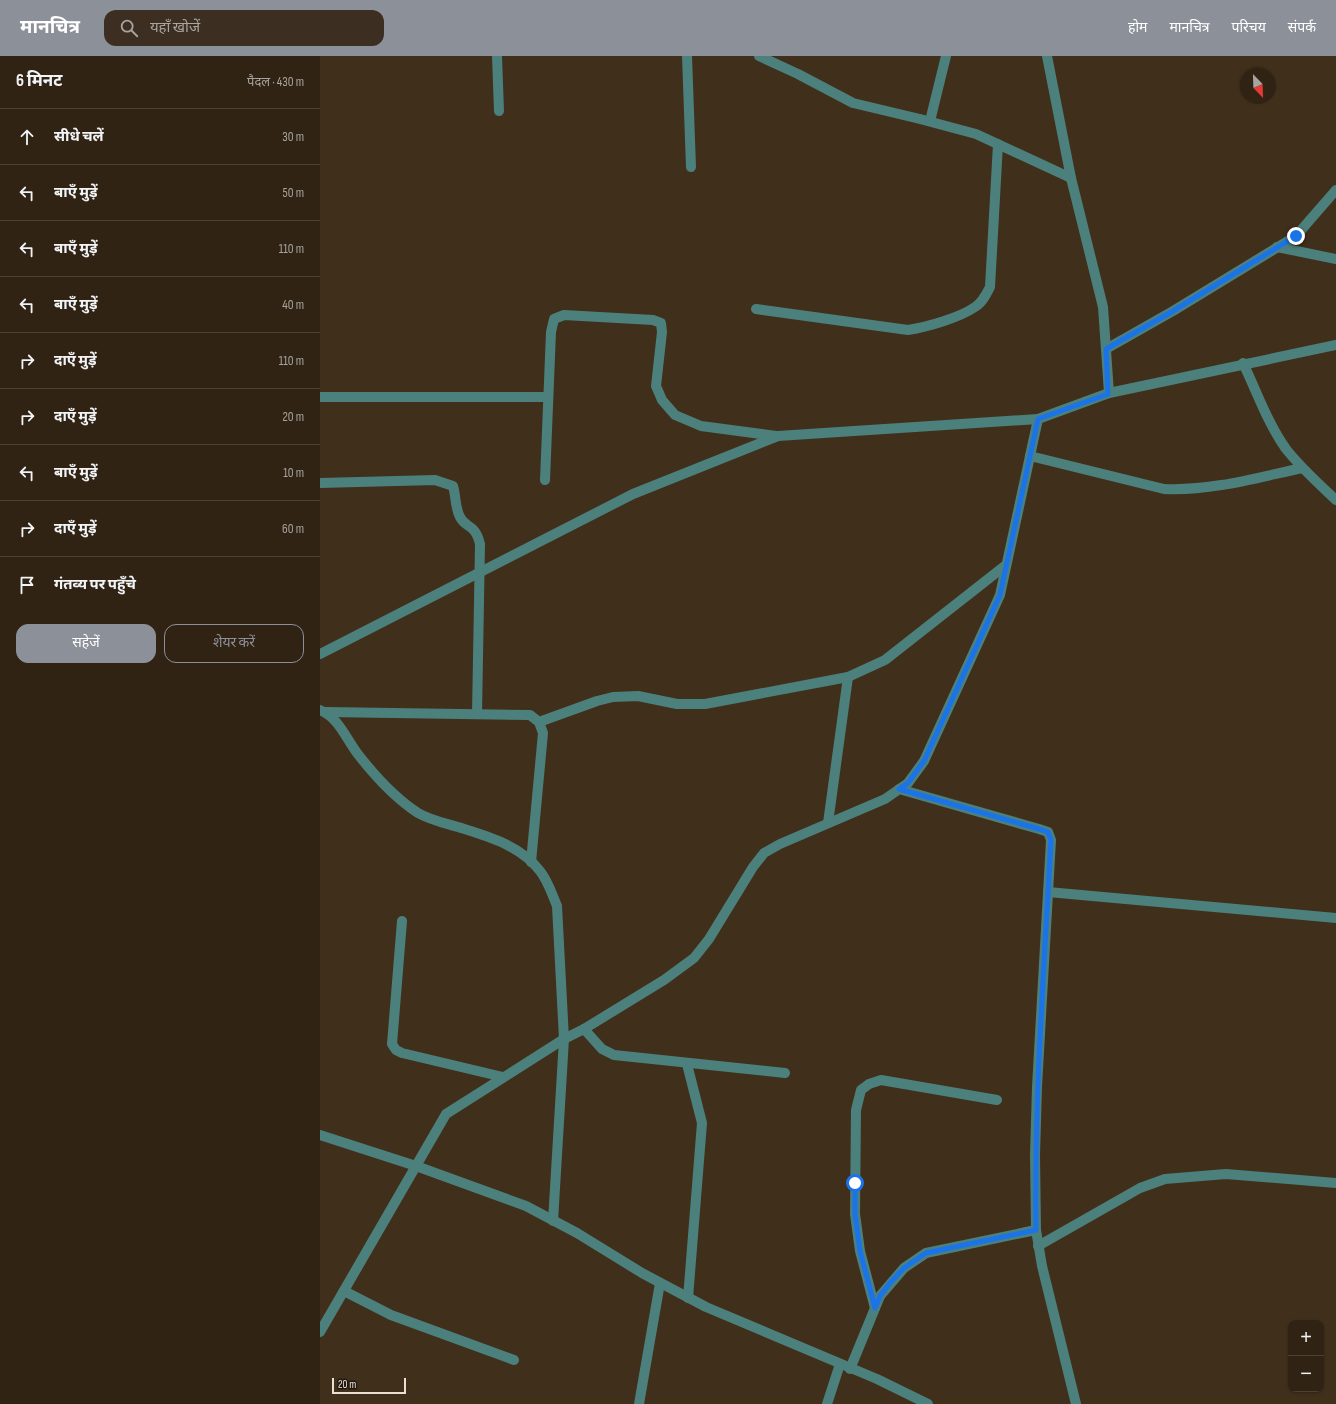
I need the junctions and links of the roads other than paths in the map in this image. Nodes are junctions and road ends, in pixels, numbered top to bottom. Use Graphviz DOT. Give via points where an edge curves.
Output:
graph roads {
  1 [pos="497,56"];
  2 [pos="687,56"];
  3 [pos="946,56"];
  4 [pos="1047,56"];
  5 [pos="764,57"];
  6 [pos="499,111"];
  7 [pos="930,121"];
  8 [pos="998,144"];
  9 [pos="691,167"];
  10 [pos="1070,178"];
  11 [pos="1336,190"];
  12 [pos="1277,248"];
  13 [pos="1336,259"];
  14 [pos="756,309"];
  15 [pos="1336,344"];
  16 [pos="1106,349"];
  17 [pos="1243,363"];
  18 [pos="1108,394"];
  19 [pos="320,397"];
  20 [pos="548,397"];
  21 [pos="1038,419"];
  22 [pos="778,436"];
  23 [pos="1030,456"];
  24 [pos="1302,468"];
  25 [pos="545,480"];
  26 [pos="320,483"];
  27 [pos="1336,500"];
  28 [pos="1006,565"];
  29 [pos="479,573"];
  30 [pos="320,654"];
  31 [pos="848,677"];
  32 [pos="323,711"];
  33 [pos="477,714"];
  34 [pos="539,722"];
  35 [pos="899,789"];
  36 [pos="828,823"];
  37 [pos="531,862"];
  38 [pos="1048,892"];
  39 [pos="1336,918"];
  40 [pos="402,921"];
  41 [pos="584,1029"];
  42 [pos="564,1039"];
  43 [pos="687,1064"];
  44 [pos="785,1073"];
  45 [pos="504,1077"];
  46 [pos="997,1100"];
  47 [pos="320,1135"];
  48 [pos="416,1166"];
  49 [pos="1336,1183"];
  50 [pos="553,1221"];
  51 [pos="1036,1230"];
  52 [pos="1038,1246"];
  53 [pos="660,1283"];
  54 [pos="344,1291"];
  55 [pos="688,1298"];
  56 [pos="875,1308"];
  57 [pos="320,1332"];
  58 [pos="514,1360"];
  59 [pos="840,1364"];
  60 [pos="850,1369"];
  61 [pos="639,1404"];
  62 [pos="827,1404"];
  63 [pos="928,1404"];
  64 [pos="1076,1404"];
  1 -- 6 [label="street"];
  2 -- 9 [label="street"];
  3 -- 7 [label="street"];
  4 -- 10 [label="street"];
  5 -- 7 [label="street" via="853,103"];
  7 -- 8 [label="street" via="976,134"];
  8 -- 10 [label="street"];
  8 -- 14 [label="street" via="990,287 984,300 975,307 931,326 908,330"];
  10 -- 16 [label="street" via="1103,307"];
  11 -- 12 [label="street" via="1296,236"];
  12 -- 13 [label="street"];
  12 -- 16 [label="street"];
  15 -- 17 [label="street"];
  16 -- 18 [label="street"];
  17 -- 18 [label="street"];
  17 -- 24 [label="street" via="1272,427"];
  18 -- 21 [label="street"];
  19 -- 20 [label="street"];
  20 -- 22 [label="street" via="554,319 564,315 653,320 660,323 662,332 656,386 662,400 675,415 701,426"];
  20 -- 25 [label="street"];
  21 -- 22 [label="street"];
  21 -- 23 [label="street"];
  22 -- 29 [label="street" via="633,494"];
  23 -- 24 [label="street" via="1164,489 1185,490 1214,487"];
  23 -- 28 [label="street"];
  24 -- 27 [label="street"];
  26 -- 29 [label="street" via="435,480 453,486 460,519 477,532 480,544"];
  28 -- 31 [label="street" via="885,660"];
  28 -- 35 [label="street" via="1000,595 924,761 908,783"];
  29 -- 30 [label="street"];
  29 -- 33 [label="street"];
  31 -- 34 [label="street" via="705,704 677,704 638,696 613,697"];
  31 -- 36 [label="street"];
  32 -- 33 [label="street"];
  32 -- 37 [label="street" via="340,725 368,766 402,801 434,820 493,838 521,853"];
  33 -- 34 [label="street" via="530,715"];
  34 -- 37 [label="street" via="543,733"];
  35 -- 36 [label="street" via="885,799"];
  35 -- 38 [label="street" via="1048,832 1051,840"];
  36 -- 41 [label="street" via="780,844 764,854 694,958 664,980"];
  37 -- 42 [label="street" via="540,870 557,906"];
  38 -- 39 [label="street"];
  38 -- 51 [label="street" via="1037,1087"];
  40 -- 45 [label="street" via="392,1044 402,1053"];
  41 -- 42 [label="street"];
  41 -- 43 [label="street" via="602,1049 614,1055"];
  42 -- 45 [label="street"];
  42 -- 50 [label="street"];
  43 -- 44 [label="street"];
  43 -- 55 [label="street" via="702,1123"];
  45 -- 48 [label="street" via="446,1114"];
  46 -- 56 [label="street" via="881,1080 861,1090 856,1110 855,1214 860,1251"];
  47 -- 48 [label="street"];
  48 -- 50 [label="street" via="526,1206"];
  48 -- 54 [label="street"];
  49 -- 52 [label="street" via="1226,1174 1165,1179 1140,1188"];
  50 -- 53 [label="street"];
  51 -- 52 [label="street"];
  51 -- 56 [label="street" via="926,1253 904,1268 890,1283"];
  52 -- 64 [label="street"];
  53 -- 55 [label="street"];
  53 -- 61 [label="street"];
  54 -- 57 [label="street"];
  54 -- 58 [label="street" via="390,1315"];
  55 -- 59 [label="street" via="761,1332"];
  56 -- 60 [label="street"];
  59 -- 60 [label="street"];
  59 -- 62 [label="street"];
  60 -- 63 [label="street"];
}
